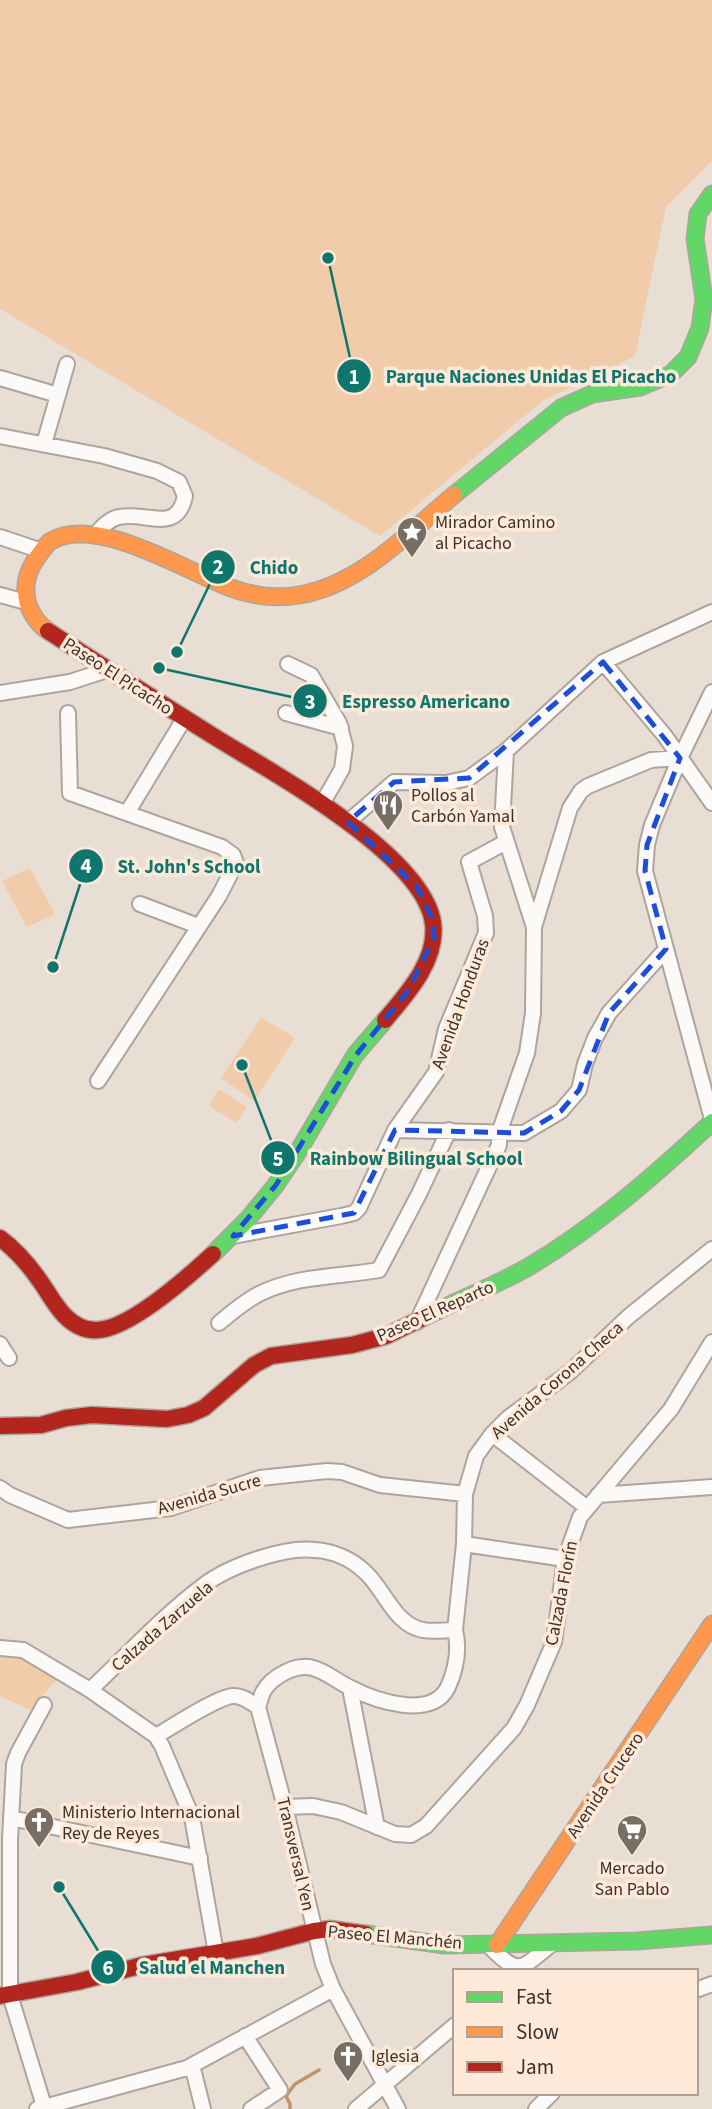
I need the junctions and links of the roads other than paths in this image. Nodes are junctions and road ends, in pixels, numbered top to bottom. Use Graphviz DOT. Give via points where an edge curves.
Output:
graph roads {
  1 [pos="712,194"];
  2 [pos="67,364"];
  3 [pos="0,378"];
  4 [pos="58,396"];
  5 [pos="0,436"];
  6 [pos="44,444"];
  7 [pos="96,534"];
  8 [pos="0,537"];
  9 [pos="39,550"];
  10 [pos="0,595"];
  11 [pos="26,602"];
  12 [pos="712,612"];
  13 [pos="603,662"];
  14 [pos="288,664"];
  15 [pos="107,670"];
  16 [pos="712,692"];
  17 [pos="0,693"];
  18 [pos="68,713"];
  19 [pos="286,713"];
  20 [pos="705,718"];
  21 [pos="184,719"];
  22 [pos="341,728"];
  23 [pos="506,751"];
  24 [pos="680,758"];
  25 [pos="712,803"];
  26 [pos="321,804"];
  27 [pos="127,813"];
  28 [pos="348,822"];
  29 [pos="506,842"];
  30 [pos="139,904"];
  31 [pos="198,926"];
  32 [pos="534,927"];
  33 [pos="666,949"];
  34 [pos="98,1081"];
  35 [pos="712,1120"];
  36 [pos="395,1130"];
  37 [pos="449,1130"];
  38 [pos="499,1133"];
  39 [pos="233,1236"];
  40 [pos="0,1238"];
  41 [pos="712,1249"];
  42 [pos="417,1322"];
  43 [pos="219,1323"];
  44 [pos="712,1342"];
  45 [pos="0,1344"];
  46 [pos="9,1358"];
  47 [pos="0,1426"];
  48 [pos="492,1434"];
  49 [pos="712,1487"];
  50 [pos="0,1488"];
  51 [pos="465,1494"];
  52 [pos="598,1495"];
  53 [pos="586,1507"];
  54 [pos="464,1544"];
  55 [pos="565,1559"];
  56 [pos="712,1624"];
  57 [pos="455,1630"];
  58 [pos="0,1648"];
  59 [pos="350,1688"];
  60 [pos="90,1690"];
  61 [pos="44,1705"];
  62 [pos="258,1707"];
  63 [pos="156,1737"];
  64 [pos="0,1756"];
  65 [pos="16,1758"];
  66 [pos="285,1807"];
  67 [pos="11,1818"];
  68 [pos="377,1827"];
  69 [pos="5,1842"];
  70 [pos="200,1858"];
  71 [pos="314,1931"];
  72 [pos="712,1935"];
  73 [pos="518,1944"];
  74 [pos="552,1944"];
  75 [pos="493,1945"];
  76 [pos="216,1953"];
  77 [pos="515,1969"];
  78 [pos="333,1989"];
  79 [pos="5,1995"];
  80 [pos="453,2027"];
  81 [pos="245,2036"];
  82 [pos="192,2065"];
  83 [pos="384,2085"];
  84 [pos="550,2095"];
  85 [pos="40,2108"];
  86 [pos="203,2109"];
  87 [pos="251,2109"];
  88 [pos="356,2109"];
  89 [pos="398,2109"];
  90 [pos="536,2109"];
  1 -- 7 [label="street" via="698,214 695,239 704,299 700,328 688,357 671,373 640,387 592,394 561,408 370,564 339,583 308,596 256,595"];
  2 -- 4 [label="street"];
  3 -- 4 [label="street"];
  4 -- 6 [label="street"];
  5 -- 6 [label="street"];
  6 -- 7 [label="street" via="157,471 180,482 185,496 173,518 116,517"];
  7 -- 9 [label="street" via="67,533"];
  8 -- 9 [label="street"];
  9 -- 11 [label="street" via="26,585"];
  10 -- 11 [label="street"];
  11 -- 15 [label="street, Paseo El Picacho" via="40,626"];
  12 -- 13 [label="street"];
  13 -- 23 [label="street"];
  13 -- 24 [label="street"];
  14 -- 22 [label="street" via="311,675"];
  15 -- 17 [label="street" via="70,682"];
  15 -- 21 [label="street, Paseo El Picacho"];
  16 -- 20 [label="street"];
  18 -- 27 [label="street" via="69,793"];
  19 -- 22 [label="street"];
  20 -- 24 [label="street"];
  21 -- 26 [label="street, Paseo El Picacho"];
  21 -- 27 [label="street"];
  22 -- 26 [label="street" via="345,746 342,769"];
  23 -- 28 [label="street" via="469,778 446,783 394,782"];
  23 -- 29 [label="street" via="502,822"];
  24 -- 25 [label="street"];
  24 -- 32 [label="street" via="651,760 581,790 570,808"];
  24 -- 33 [label="street" via="652,825 645,871"];
  26 -- 28 [label="street, Paseo El Picacho"];
  27 -- 31 [label="street" via="233,855 236,863"];
  28 -- 39 [label="street, Paseo El Picacho" via="416,887 431,916 434,937 408,991 356,1055 276,1185"];
  29 -- 32 [label="street"];
  29 -- 36 [label="street, Avenida Honduras" via="469,862 486,933 446,1030 436,1072"];
  30 -- 31 [label="street"];
  31 -- 34 [label="street"];
  32 -- 38 [label="street" via="531,1035"];
  33 -- 35 [label="street"];
  33 -- 38 [label="street" via="609,1013 571,1100 524,1133"];
  35 -- 42 [label="street, Paseo El Reparto" via="648,1181 580,1233 528,1267"];
  36 -- 37 [label="street"];
  36 -- 39 [label="street, Avenida Honduras" via="354,1213"];
  37 -- 38 [label="street"];
  37 -- 43 [label="street" via="379,1270 321,1276 271,1288"];
  38 -- 42 [label="street" via="499,1145"];
  39 -- 40 [label="street, Paseo El Picacho" via="188,1278 105,1331 89,1330 64,1316 21,1256"];
  41 -- 48 [label="street, Avenida Corona Checa"];
  42 -- 47 [label="street, Paseo El Reparto" via="352,1345 271,1356 204,1408 188,1415 167,1419 92,1415 41,1425"];
  44 -- 52 [label="street, Calzada Florín" via="671,1409"];
  45 -- 46 [label="street"];
  48 -- 51 [label="street, Avenida Corona Checa" via="477,1456"];
  48 -- 53 [label="street"];
  49 -- 52 [label="street"];
  50 -- 51 [label="street, Avenida Sucre" via="68,1520 171,1508 260,1478 327,1471 380,1485"];
  51 -- 54 [label="street, Avenida Corona Checa"];
  52 -- 53 [label="street, Calzada Florín"];
  53 -- 55 [label="street, Calzada Florín"];
  54 -- 55 [label="street"];
  54 -- 57 [label="street, Avenida Corona Checa"];
  55 -- 68 [label="street, Calzada Florín" via="554,1643 514,1728 426,1826 411,1835"];
  56 -- 75 [label="street, Avenida Crucero"];
  57 -- 59 [label="street, Avenida Corona Checa" via="456,1671 444,1695 432,1703 416,1707"];
  57 -- 60 [label="street, Calzada Zarzuela" via="422,1630 405,1622 372,1579 345,1558 315,1549 278,1554 248,1562 205,1584"];
  58 -- 60 [label="street" via="23,1650"];
  59 -- 62 [label="street, Avenida Corona Checa" via="310,1667 290,1670 264,1690"];
  59 -- 68 [label="street"];
  60 -- 63 [label="street"];
  61 -- 65 [label="street"];
  62 -- 63 [label="street" via="233,1696"];
  62 -- 66 [label="street, Transversal Yen"];
  63 -- 70 [label="street" via="192,1817"];
  64 -- 65 [label="street"];
  65 -- 67 [label="street"];
  66 -- 68 [label="street, Calzada Florín" via="341,1812"];
  66 -- 71 [label="street, Transversal Yen"];
  67 -- 69 [label="street"];
  67 -- 70 [label="street"];
  69 -- 79 [label="street"];
  70 -- 76 [label="street"];
  71 -- 75 [label="street, Paseo El Manchén" via="330,1929 445,1945"];
  71 -- 76 [label="street, Paseo El Manchén"];
  71 -- 78 [label="street, Transversal Yen"];
  72 -- 74 [label="street, Paseo El Manchén"];
  73 -- 74 [label="street, Paseo El Manchén"];
  73 -- 75 [label="street, Paseo El Manchén"];
  73 -- 77 [label="street"];
  74 -- 77 [label="street"];
  75 -- 77 [label="street"];
  76 -- 79 [label="street, Paseo El Manchén"];
  78 -- 81 [label="street"];
  78 -- 83 [label="street, Transversal Yen"];
  79 -- 85 [label="street"];
  80 -- 83 [label="street"];
  81 -- 82 [label="street"];
  81 -- 87 [label="street" via="280,2090"];
  82 -- 85 [label="street"];
  82 -- 86 [label="street"];
  83 -- 88 [label="street"];
  83 -- 89 [label="street, Transversal Yen"];
  84 -- 90 [label="street"];
}
